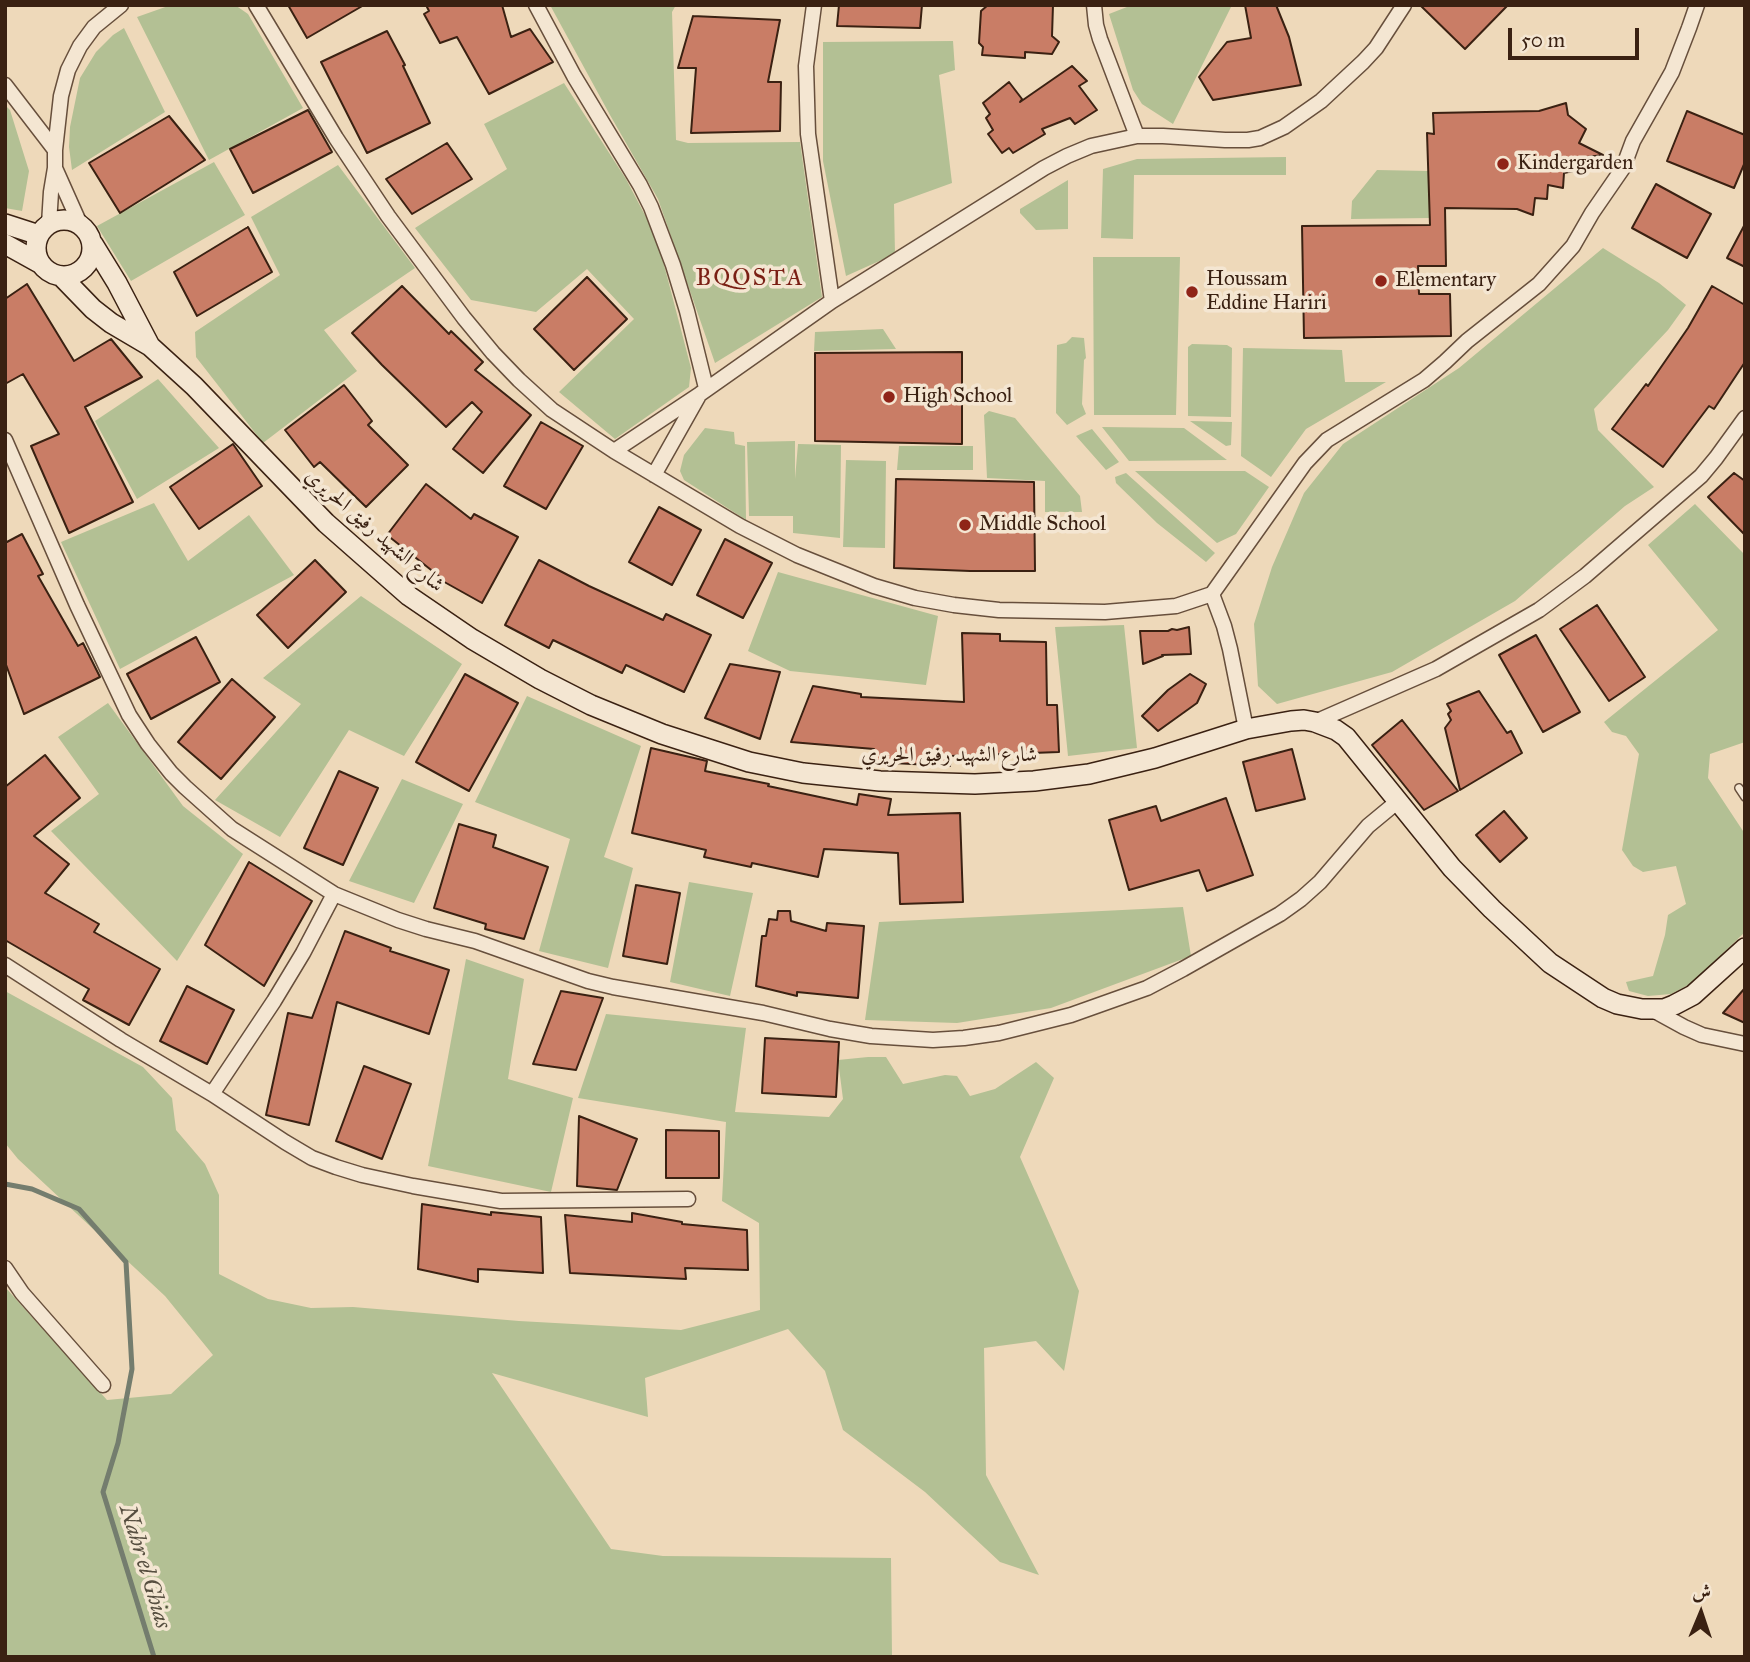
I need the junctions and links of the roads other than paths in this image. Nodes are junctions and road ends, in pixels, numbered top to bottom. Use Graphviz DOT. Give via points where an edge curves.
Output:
graph roads {
  1 [pos="121,5"];
  2 [pos="256,5"];
  3 [pos="536,5"];
  4 [pos="814,5"];
  5 [pos="1094,5"];
  6 [pos="1404,5"];
  7 [pos="1697,5"];
  8 [pos="5,85"];
  9 [pos="1137,136"];
  10 [pos="55,150"];
  11 [pos="55,168"];
  12 [pos="5,224"];
  13 [pos="80,224"];
  14 [pos="44,230"];
  15 [pos="5,244"];
  16 [pos="93,244"];
  17 [pos="41,264"];
  18 [pos="61,276"];
  19 [pos="832,301"];
  20 [pos="150,346"];
  21 [pos="703,391"];
  22 [pos="1745,418"];
  23 [pos="5,440"];
  24 [pos="614,451"];
  25 [pos="654,475"];
  26 [pos="1212,594"];
  27 [pos="1315,722"];
  28 [pos="1246,729"];
  29 [pos="1739,788"];
  30 [pos="1745,797"];
  31 [pos="1397,802"];
  32 [pos="334,894"];
  33 [pos="1745,948"];
  34 [pos="5,965"];
  35 [pos="1654,1010"];
  36 [pos="1745,1044"];
  37 [pos="212,1094"];
  38 [pos="688,1199"];
  39 [pos="5,1268"];
  40 [pos="103,1385"];
  1 -- 10 [label="street" via="94,26 68,71"];
  2 -- 24 [label="street" via="388,216 464,318 543,402"];
  3 -- 21 [label="street" via="652,207 677,277"];
  4 -- 19 [label="street" via="806,66 808,134"];
  5 -- 9 [label="street" via="1100,39"];
  6 -- 9 [label="street" via="1376,48 1343,82 1321,102 1270,134 1237,141"];
  7 -- 26 [label="street" via="1672,72 1623,168 1573,246 1539,284 1424,380 1327,440 1305,463"];
  8 -- 10 [label="street"];
  9 -- 19 [label="street" via="1091,146 1044,168"];
  10 -- 11 [label="street"];
  11 -- 13 [label="street"];
  11 -- 14 [label="street"];
  12 -- 14 [label="street"];
  13 -- 14 [label="street" via="56,221"];
  13 -- 16 [label="street"];
  14 -- 17 [label="street" via="36,245"];
  15 -- 17 [label="street"];
  16 -- 18 [label="street" via="91,258 82,270"];
  16 -- 20 [label="street"];
  17 -- 18 [label="street"];
  18 -- 20 [label="street" via="111,323"];
  19 -- 21 [label="street"];
  20 -- 28 [label="street, شارع الشهيد رفيق الحريري" via="326,523 409,596 566,693 696,747 803,773 975,784 1089,774"];
  21 -- 24 [label="street"];
  21 -- 25 [label="street"];
  22 -- 27 [label="street" via="1701,476 1539,610 1436,669"];
  23 -- 32 [label="street" via="77,605 129,715 148,744 171,774 232,829"];
  24 -- 25 [label="street"];
  25 -- 26 [label="street" via="797,555 915,598 999,610 1071,612 1176,606"];
  26 -- 28 [label="street" via="1230,649"];
  27 -- 28 [label="street, شارع الشهيد رفيق الحريري"];
  27 -- 31 [label="street, شارع الشهيد رفيق الحريري" via="1346,737"];
  29 -- 30 [label="lane"];
  31 -- 32 [label="street" via="1368,826 1301,899 1183,970 1071,1015 964,1038 871,1036 613,987 398,920"];
  31 -- 35 [label="street, شارع الشهيد رفيق الحريري" via="1452,868 1550,963 1617,1004"];
  32 -- 37 [label="street" via="274,1001"];
  33 -- 35 [label="street, شارع الشهيد رفيق الحريري" via="1693,995"];
  34 -- 37 [label="street"];
  35 -- 36 [label="street" via="1702,1035"];
  37 -- 38 [label="street" via="312,1158 362,1175 501,1201"];
  39 -- 40 [label="street"];
}
